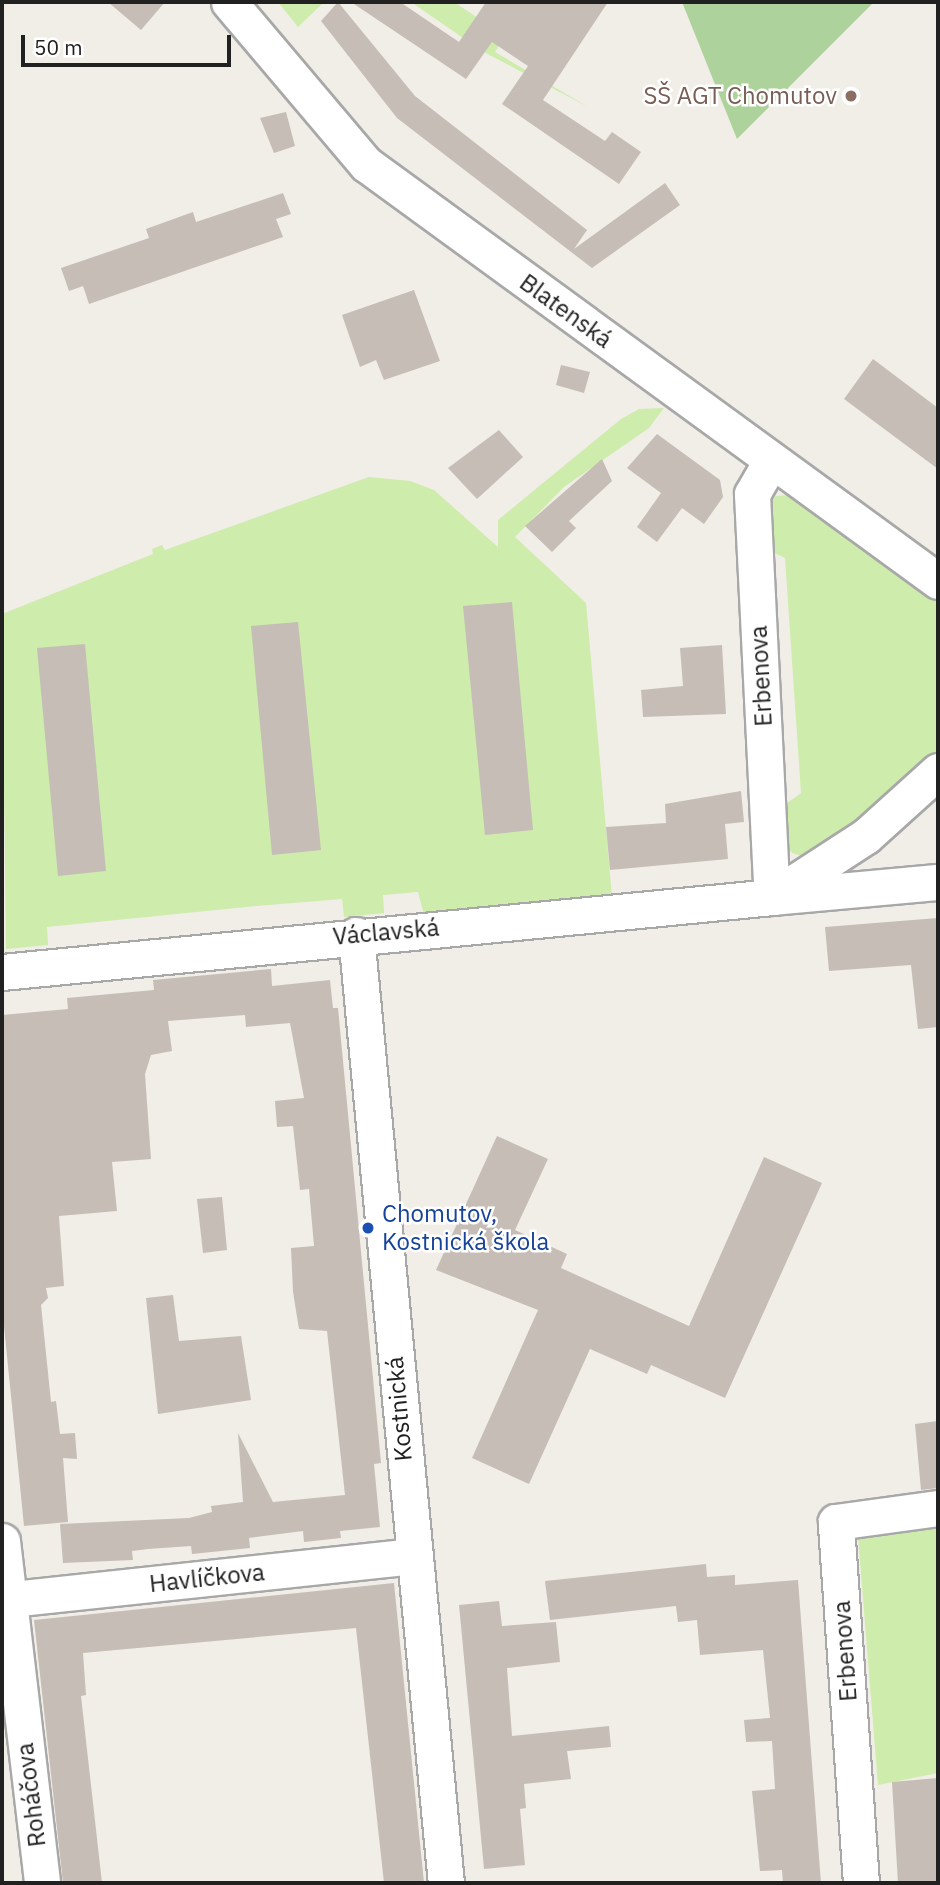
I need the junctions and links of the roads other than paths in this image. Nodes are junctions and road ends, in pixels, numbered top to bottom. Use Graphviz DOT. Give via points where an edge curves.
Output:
graph roads {
  1 [pos="229,2"];
  2 [pos="771,461"];
  3 [pos="938,581"];
  4 [pos="938,771"];
  5 [pos="938,882"];
  6 [pos="772,897"];
  7 [pos="356,935"];
  8 [pos="2,972"];
  9 [pos="938,1508"];
  10 [pos="2,1541"];
  11 [pos="413,1556"];
  12 [pos="5,1600"];
  13 [pos="41,1883"];
  14 [pos="446,1883"];
  15 [pos="861,1883"];
  1 -- 2 [label="street, Blatenská" via="366,164"];
  2 -- 3 [label="street, Blatenská"];
  2 -- 6 [label="street, Erbenova" via="752,494"];
  4 -- 6 [label="street, Václavská" via="866,836"];
  5 -- 6 [label="street, Václavská"];
  6 -- 7 [label="street, Václavská"];
  7 -- 8 [label="street, Václavská"];
  7 -- 11 [label="street, Kostnická"];
  9 -- 15 [label="street, Erbenova" via="836,1522"];
  10 -- 12 [label="street, Roháčova"];
  11 -- 12 [label="street, Havlíčkova"];
  11 -- 14 [label="street, Kostnická"];
  12 -- 13 [label="street, Roháčova"];
}
